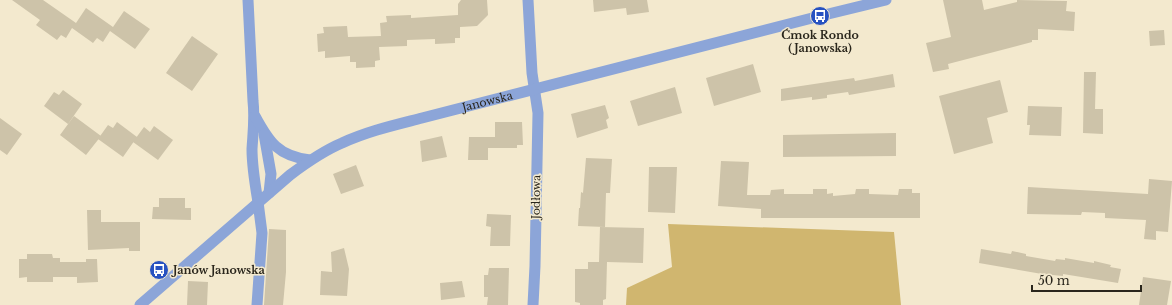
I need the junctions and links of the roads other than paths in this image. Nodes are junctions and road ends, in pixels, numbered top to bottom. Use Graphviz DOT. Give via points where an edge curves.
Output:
graph roads {
  1 [pos="248,0"];
  2 [pos="528,0"];
  3 [pos="886,0"];
  4 [pos="535,88"];
  5 [pos="255,116"];
  6 [pos="264,133"];
  7 [pos="310,160"];
  8 [pos="269,193"];
  9 [pos="258,202"];
  10 [pos="140,305"];
  11 [pos="258,305"];
  12 [pos="533,305"];
  1 -- 5 [label="street"];
  2 -- 4 [label="street, Jodłowa"];
  3 -- 4 [label="street, Janowska"];
  4 -- 7 [label="street, Janowska" via="370,132 341,143"];
  4 -- 12 [label="street, Jodłowa" via="538,114"];
  5 -- 6 [label="street"];
  5 -- 9 [label="street" via="252,149"];
  6 -- 7 [label="street" via="275,147"];
  6 -- 8 [label="street" via="271,174"];
  7 -- 8 [label="street, Janowska"];
  8 -- 9 [label="street, Janowska"];
  9 -- 10 [label="street, Janowska"];
  9 -- 11 [label="street" via="262,233"];
}
